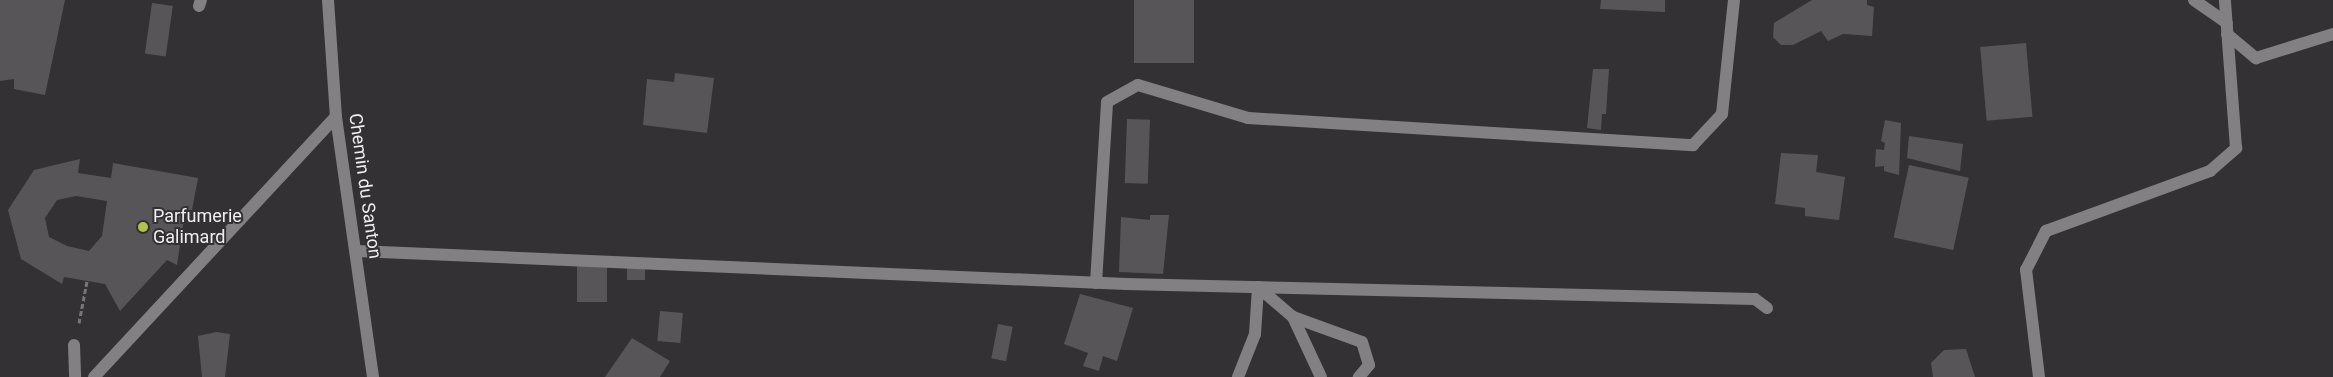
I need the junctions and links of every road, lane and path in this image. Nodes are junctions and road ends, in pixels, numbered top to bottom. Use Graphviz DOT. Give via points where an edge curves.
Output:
graph roads {
  1 [pos="328,0"];
  2 [pos="1734,0"];
  3 [pos="2194,0"];
  4 [pos="2225,0"];
  5 [pos="2227,28"];
  6 [pos="2333,34"];
  7 [pos="336,117"];
  8 [pos="357,251"];
  9 [pos="87,281"];
  10 [pos="1096,283"];
  11 [pos="1258,287"];
  12 [pos="1767,308"];
  13 [pos="1294,317"];
  14 [pos="74,345"];
  15 [pos="75,377"];
  16 [pos="94,377"];
  17 [pos="373,377"];
  18 [pos="1238,377"];
  19 [pos="1321,377"];
  20 [pos="1359,377"];
  21 [pos="2039,377"];
  1 -- 7 [label="street, Chemin du Santon"];
  2 -- 10 [label="street" via="1722,114 1693,144 1248,118 1138,85 1107,102"];
  3 -- 5 [label="street"];
  4 -- 5 [label="street"];
  5 -- 6 [label="street" via="2256,58"];
  5 -- 21 [label="street" via="2236,148 2210,171 2046,231 2026,270"];
  7 -- 8 [label="street, Chemin du Santon"];
  7 -- 16 [label="street"];
  8 -- 10 [label="street"];
  8 -- 17 [label="street, Chemin du Santon"];
  9 -- 14 [label="path"];
  10 -- 11 [label="street"];
  11 -- 12 [label="street" via="1754,299"];
  11 -- 13 [label="street"];
  11 -- 18 [label="street" via="1255,334"];
  13 -- 19 [label="street"];
  13 -- 20 [label="street" via="1362,342 1369,365"];
  14 -- 15 [label="street"];
}
